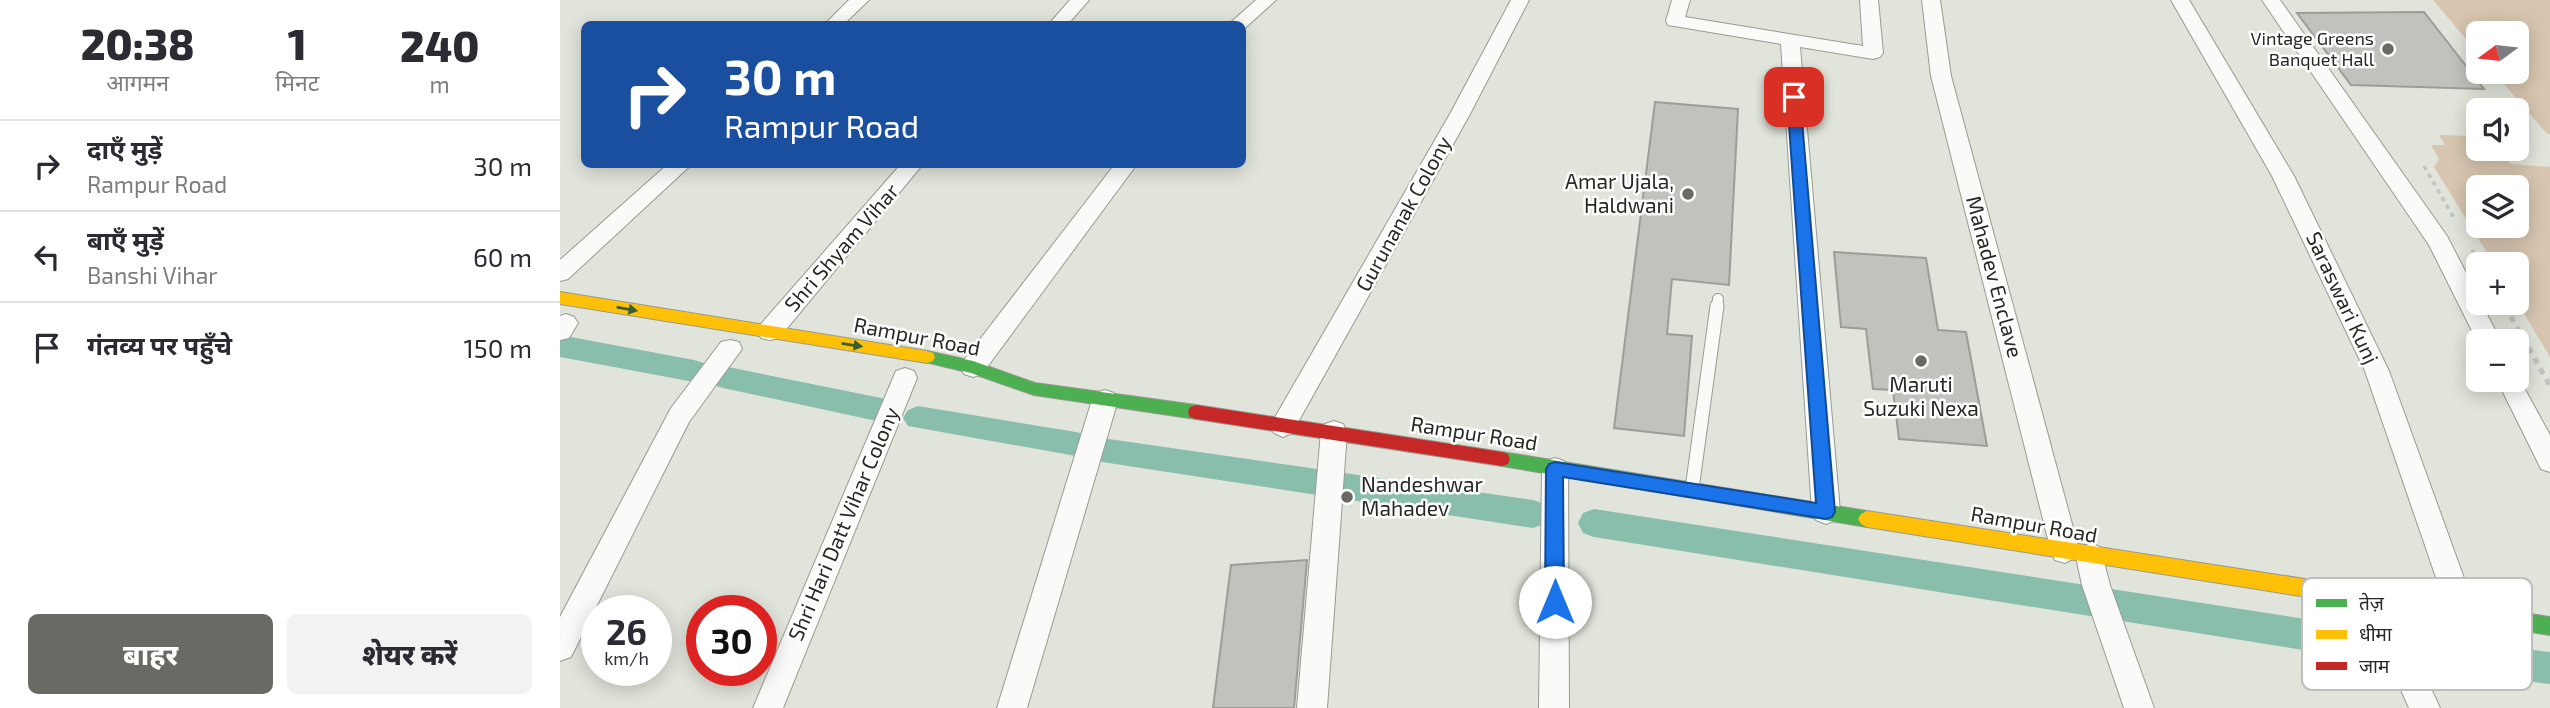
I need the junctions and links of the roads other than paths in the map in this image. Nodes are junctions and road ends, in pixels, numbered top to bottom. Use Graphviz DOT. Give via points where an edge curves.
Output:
graph roads {
  1 [pos="860,0"];
  2 [pos="1080,0"];
  3 [pos="1267,0"];
  4 [pos="1520,0"];
  5 [pos="1681,0"];
  6 [pos="1869,0"];
  7 [pos="1931,0"];
  8 [pos="2180,0"];
  9 [pos="2271,0"];
  10 [pos="837,21"];
  11 [pos="1061,21"];
  12 [pos="1242,21"];
  13 [pos="1790,41"];
  14 [pos="678,168"];
  15 [pos="910,168"];
  16 [pos="1124,168"];
  17 [pos="560,273"];
  18 [pos="560,298"];
  19 [pos="1718,299"];
  20 [pos="2483,329"];
  21 [pos="770,331"];
  22 [pos="730,349"];
  23 [pos="978,377"];
  24 [pos="905,378"];
  25 [pos="2515,392"];
  26 [pos="1105,400"];
  27 [pos="1283,426"];
  28 [pos="1334,432"];
  29 [pos="2550,461"];
  30 [pos="1555,469"];
  31 [pos="1692,490"];
  32 [pos="1826,512"];
  33 [pos="2078,554"];
  34 [pos="2449,578"];
  35 [pos="2302,590"];
  36 [pos="2532,624"];
  37 [pos="2550,626"];
  38 [pos="560,647"];
  39 [pos="2417,690"];
  40 [pos="768,708"];
  41 [pos="1012,708"];
  42 [pos="1312,708"];
  43 [pos="1554,708"];
  44 [pos="2140,708"];
  45 [pos="2425,708"];
  1 -- 10 [label="street"];
  2 -- 11 [label="street"];
  3 -- 12 [label="street"];
  4 -- 27 [label="street, Gurunanak Colony"];
  5 -- 13 [label="street" via="1675,21"];
  6 -- 13 [label="street" via="1873,53"];
  7 -- 33 [label="street, Mahadev Enclave" via="1941,76"];
  8 -- 34 [label="street, Saraswari Kunj" via="2283,176 2376,371"];
  9 -- 20 [label="street" via="2439,242"];
  13 -- 32 [label="street"];
  14 -- 17 [label="street"];
  15 -- 21 [label="street, Shri Shyam Vihar"];
  16 -- 23 [label="street"];
  18 -- 21 [label="main road, Rampur Road, one-way"];
  19 -- 31 [label="lane"];
  21 -- 23 [label="main road, Rampur Road, one-way"];
  22 -- 38 [label="street" via="680,415"];
  23 -- 26 [label="main road, Rampur Road"];
  24 -- 40 [label="street, Shri Hari Datt Vihar Colony"];
  25 -- 29 [label="street"];
  26 -- 27 [label="main road, Rampur Road"];
  26 -- 41 [label="street"];
  27 -- 28 [label="main road, Rampur Road"];
  28 -- 30 [label="main road, Rampur Road"];
  28 -- 42 [label="street"];
  30 -- 31 [label="main road, Rampur Road"];
  30 -- 43 [label="street"];
  31 -- 32 [label="main road, Rampur Road"];
  32 -- 33 [label="main road, Rampur Road"];
  33 -- 35 [label="main road, Rampur Road"];
  33 -- 44 [label="street, Mahadev Enclave" via="2096,585"];
  36 -- 37 [label="main road, Rampur Road"];
  39 -- 45 [label="street"];
}
